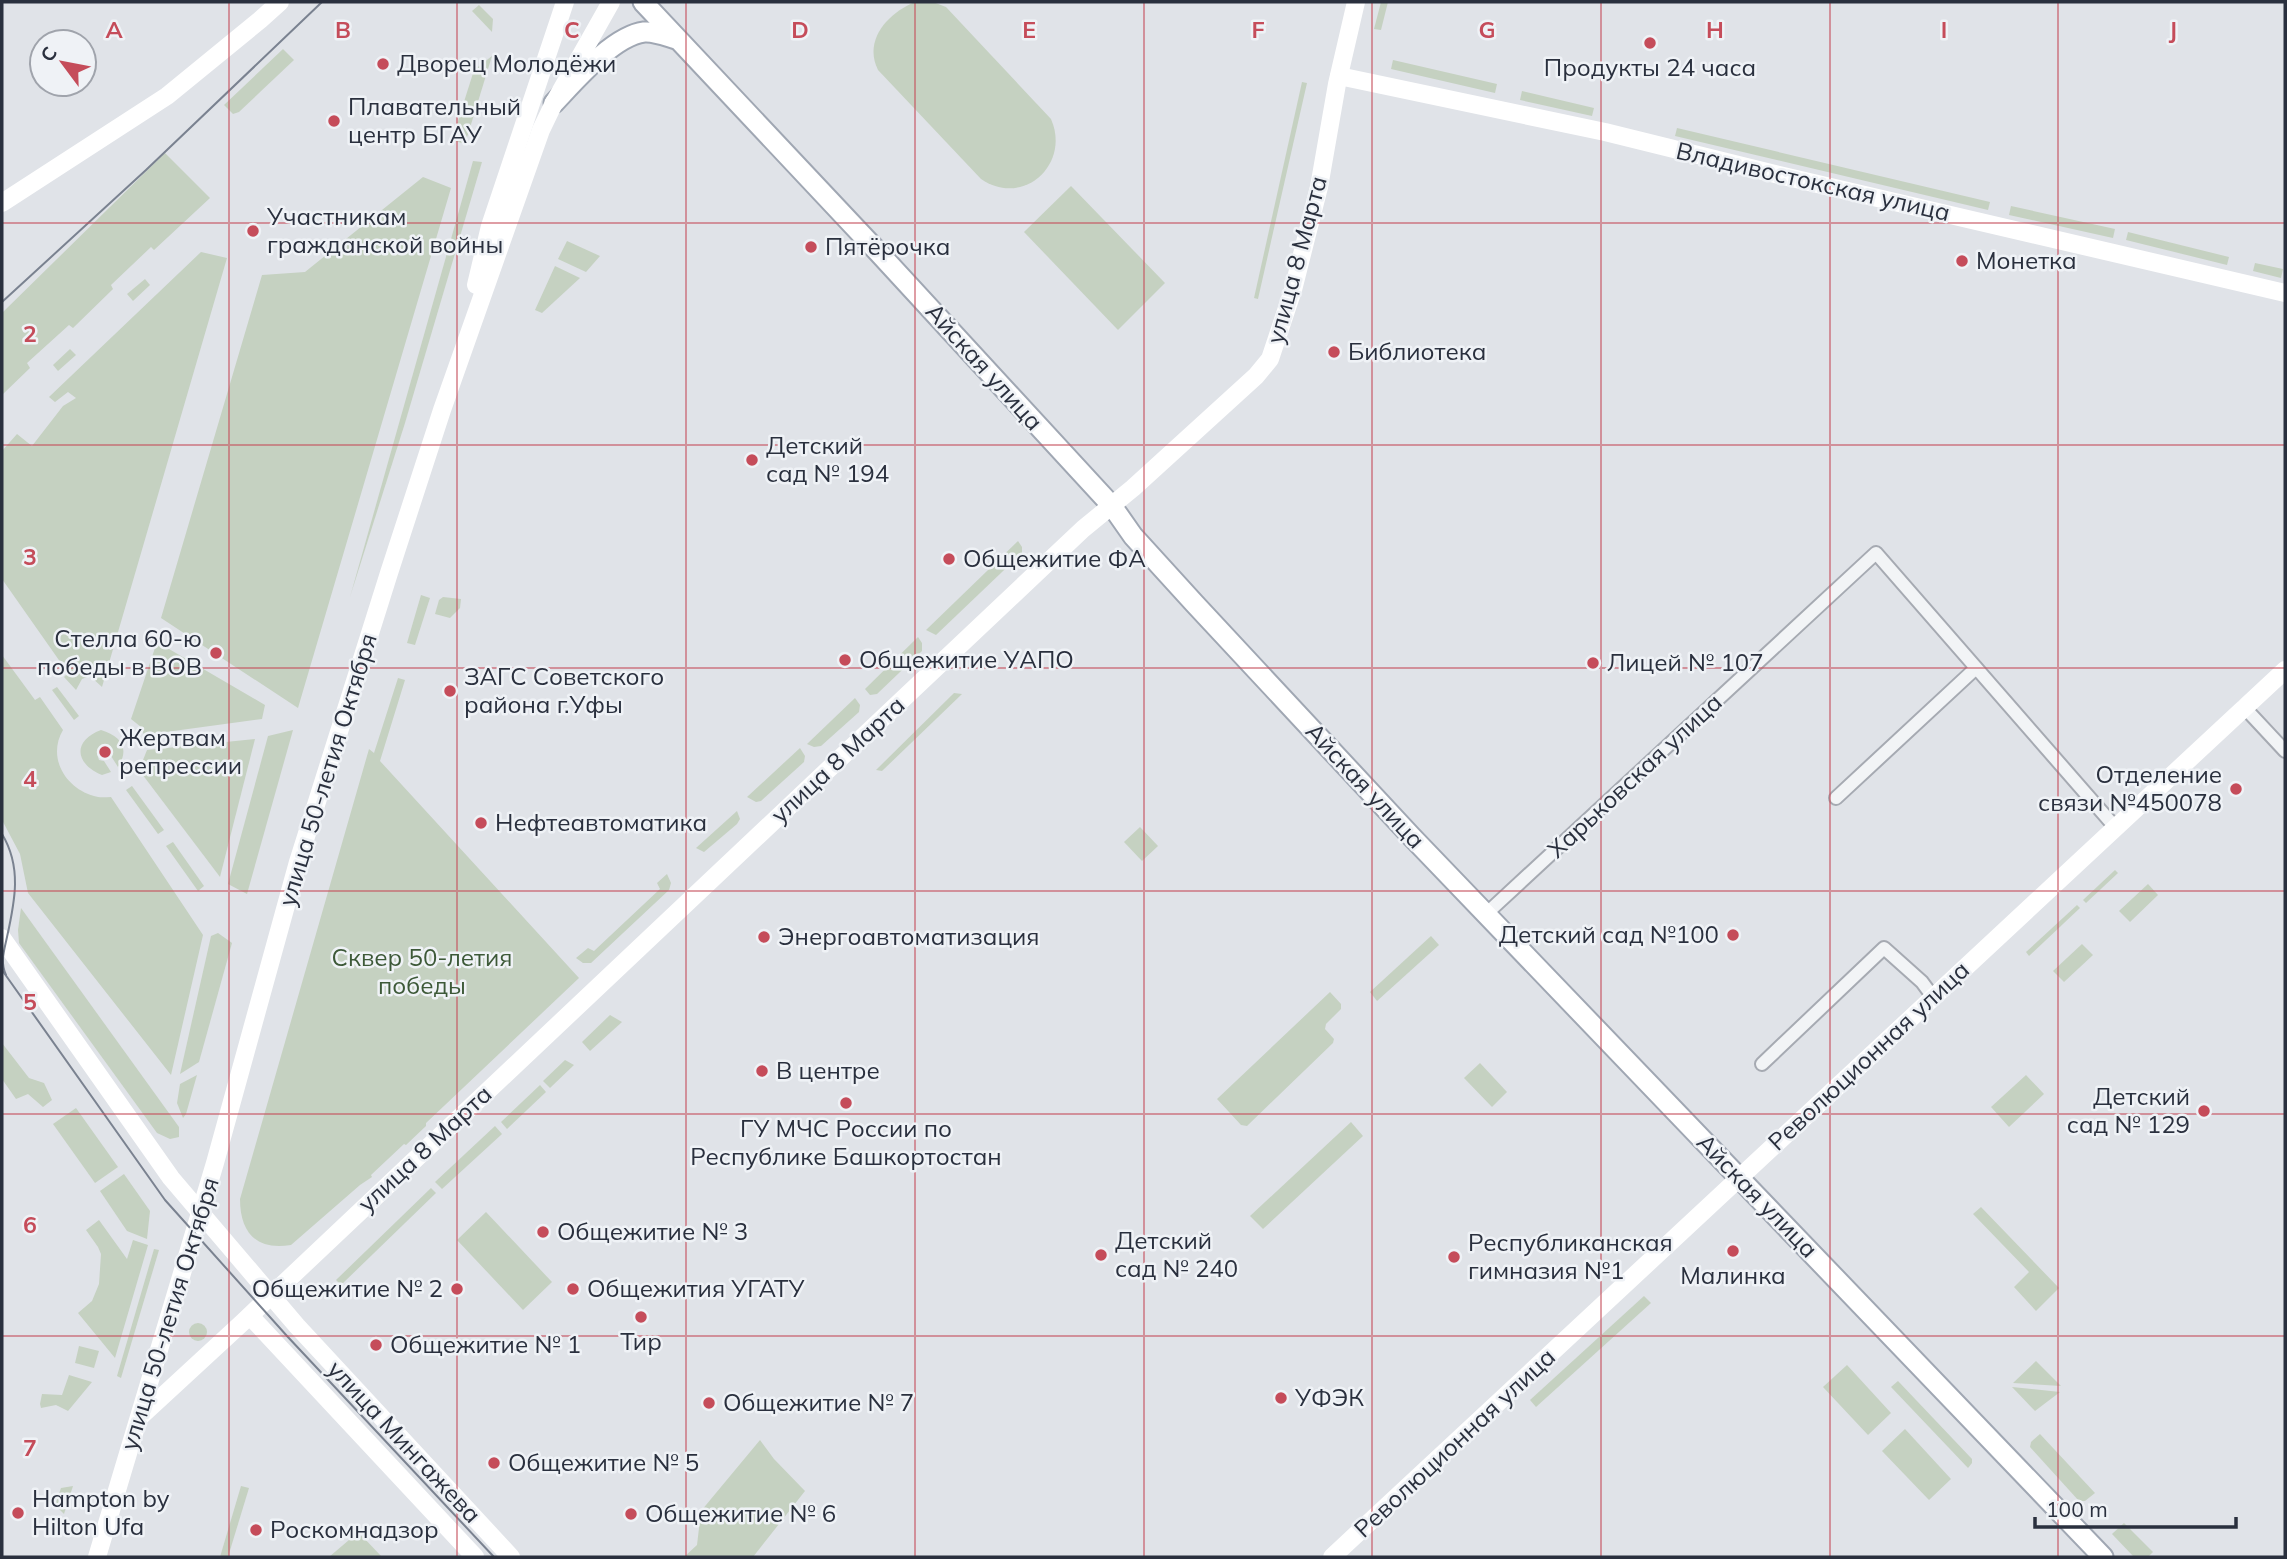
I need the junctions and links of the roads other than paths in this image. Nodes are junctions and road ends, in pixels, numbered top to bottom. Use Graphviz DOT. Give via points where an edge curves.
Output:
graph roads {
  1 [pos="280,2"];
  2 [pos="565,2"];
  3 [pos="611,2"];
  4 [pos="643,2"];
  5 [pos="659,2"];
  6 [pos="1356,2"];
  7 [pos="677,39"];
  8 [pos="1339,76"];
  9 [pos="554,103"];
  10 [pos="2,203"];
  11 [pos="2285,293"];
  12 [pos="452,380"];
  13 [pos="1112,506"];
  14 [pos="1976,668"];
  15 [pos="2285,670"];
  16 [pos="2244,707"];
  17 [pos="2285,751"];
  18 [pos="1836,798"];
  19 [pos="2115,827"];
  20 [pos="1486,914"];
  21 [pos="2,938"];
  22 [pos="1933,997"];
  23 [pos="1762,1064"];
  24 [pos="1739,1178"];
  25 [pos="200,1211"];
  26 [pos="271,1295"];
  27 [pos="250,1316"];
  28 [pos="140,1417"];
  29 [pos="97,1557"];
  30 [pos="475,1557"];
  31 [pos="511,1557"];
  32 [pos="1332,1557"];
  33 [pos="2103,1557"];
  1 -- 10 [label="main road" via="167,96"];
  2 -- 12 [label="main road" via="490,226"];
  3 -- 9 [label="main road, улица 50-летия Октября"];
  4 -- 7 [label="main road, Айская улица"];
  5 -- 7 [label="main road"];
  6 -- 8 [label="main road, улица 8 Марта"];
  7 -- 9 [label="main road" via="646,32 628,37"];
  7 -- 13 [label="main road, Айская улица"];
  8 -- 11 [label="main road, Владивостокская улица" via="1605,132"];
  8 -- 13 [label="main road, улица 8 Марта" via="1312,212 1288,309 1270,359"];
  9 -- 12 [label="main road, улица 50-летия Октября" via="523,177"];
  12 -- 25 [label="main road, улица 50-летия Октября" via="298,862"];
  13 -- 20 [label="main road, Айская улица" via="1194,603"];
  13 -- 26 [label="main road, улица 8 Марта"];
  14 -- 18 [label="street"];
  14 -- 19 [label="street"];
  14 -- 20 [label="street, Харьковская улица" via="1876,553"];
  15 -- 16 [label="main road, Революционная улица"];
  16 -- 17 [label="street"];
  16 -- 19 [label="main road, Революционная улица"];
  19 -- 22 [label="main road, Революционная улица"];
  20 -- 24 [label="main road, Айская улица"];
  21 -- 25 [label="main road, улица Мингажева"];
  22 -- 23 [label="street" via="1884,948"];
  22 -- 24 [label="main road, Революционная улица"];
  24 -- 32 [label="main road, Революционная улица"];
  24 -- 33 [label="main road, Айская улица"];
  25 -- 26 [label="main road, улица Мингажева"];
  25 -- 28 [label="main road, улица 50-летия Октября"];
  26 -- 27 [label="main road, улица 8 Марта"];
  26 -- 31 [label="main road, улица Мингажева"];
  27 -- 28 [label="main road, улица 8 Марта"];
  27 -- 30 [label="main road"];
  28 -- 29 [label="main road, улица 50-летия Октября"];
}
